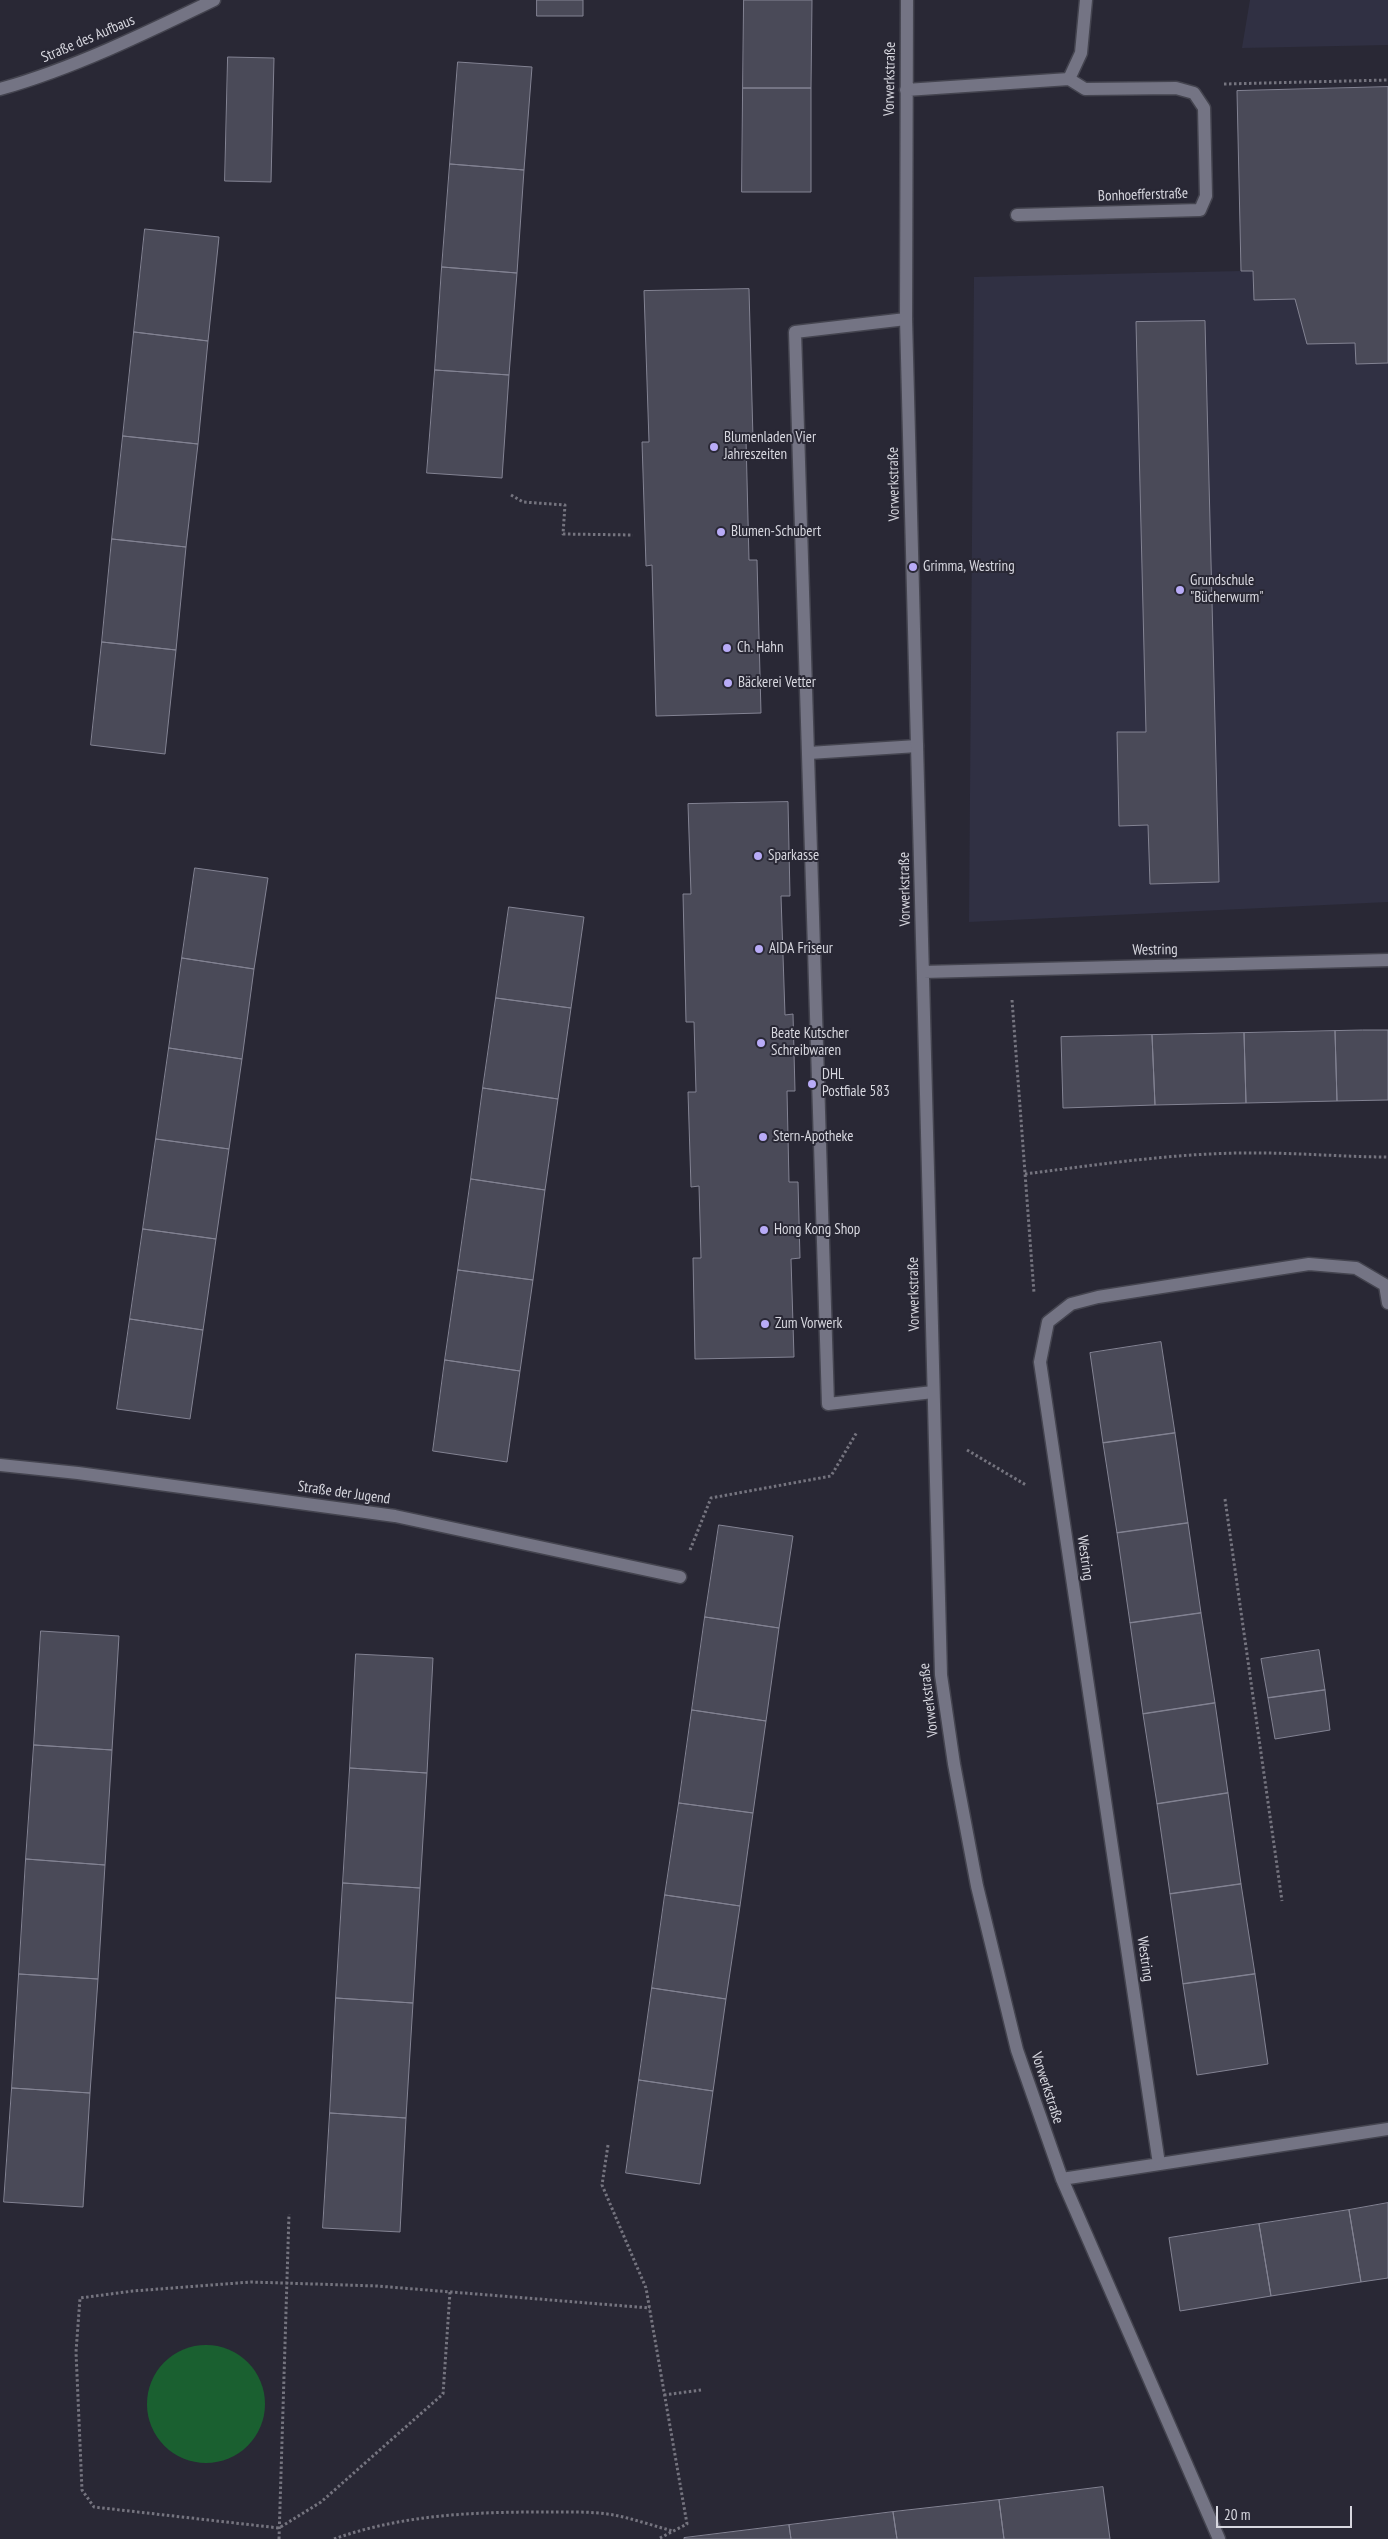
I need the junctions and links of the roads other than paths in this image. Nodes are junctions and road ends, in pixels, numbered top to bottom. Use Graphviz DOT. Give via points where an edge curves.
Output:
graph roads {
  1 [pos="214,0"];
  2 [pos="907,0"];
  3 [pos="1086,0"];
  4 [pos="1069,79"];
  5 [pos="0,89"];
  6 [pos="906,90"];
  7 [pos="1017,215"];
  8 [pos="906,319"];
  9 [pos="917,746"];
  10 [pos="809,752"];
  11 [pos="1388,960"];
  12 [pos="923,972"];
  13 [pos="1388,1303"];
  14 [pos="933,1392"];
  15 [pos="0,1465"];
  16 [pos="680,1577"];
  17 [pos="1388,2129"];
  18 [pos="1159,2164"];
  19 [pos="1062,2179"];
  20 [pos="1219,2539"];
  1 -- 5 [label="street, Straße des Aufbaus" via="32,80"];
  2 -- 6 [label="street, Vorwerkstraße"];
  3 -- 4 [label="street" via="1081,53"];
  4 -- 6 [label="street"];
  4 -- 7 [label="street, Bonhoefferstraße" via="1084,89 1176,88 1194,93 1204,108 1206,196 1200,210"];
  6 -- 8 [label="street, Vorwerkstraße"];
  8 -- 9 [label="street, Vorwerkstraße"];
  8 -- 10 [label="street" via="796,332"];
  9 -- 10 [label="street"];
  9 -- 12 [label="street, Vorwerkstraße"];
  10 -- 14 [label="street" via="828,1404"];
  11 -- 12 [label="street, Westring"];
  12 -- 14 [label="street, Vorwerkstraße"];
  13 -- 18 [label="street, Westring" via="1385,1286 1356,1268 1309,1264 1098,1297 1071,1304 1048,1322 1040,1362"];
  14 -- 19 [label="street, Vorwerkstraße" via="941,1674 954,1764 977,1886 1017,2050"];
  15 -- 16 [label="street, Straße der Jugend" via="395,1516"];
  17 -- 18 [label="street"];
  18 -- 19 [label="street"];
  19 -- 20 [label="street, Vorwerkstraße"];
}
